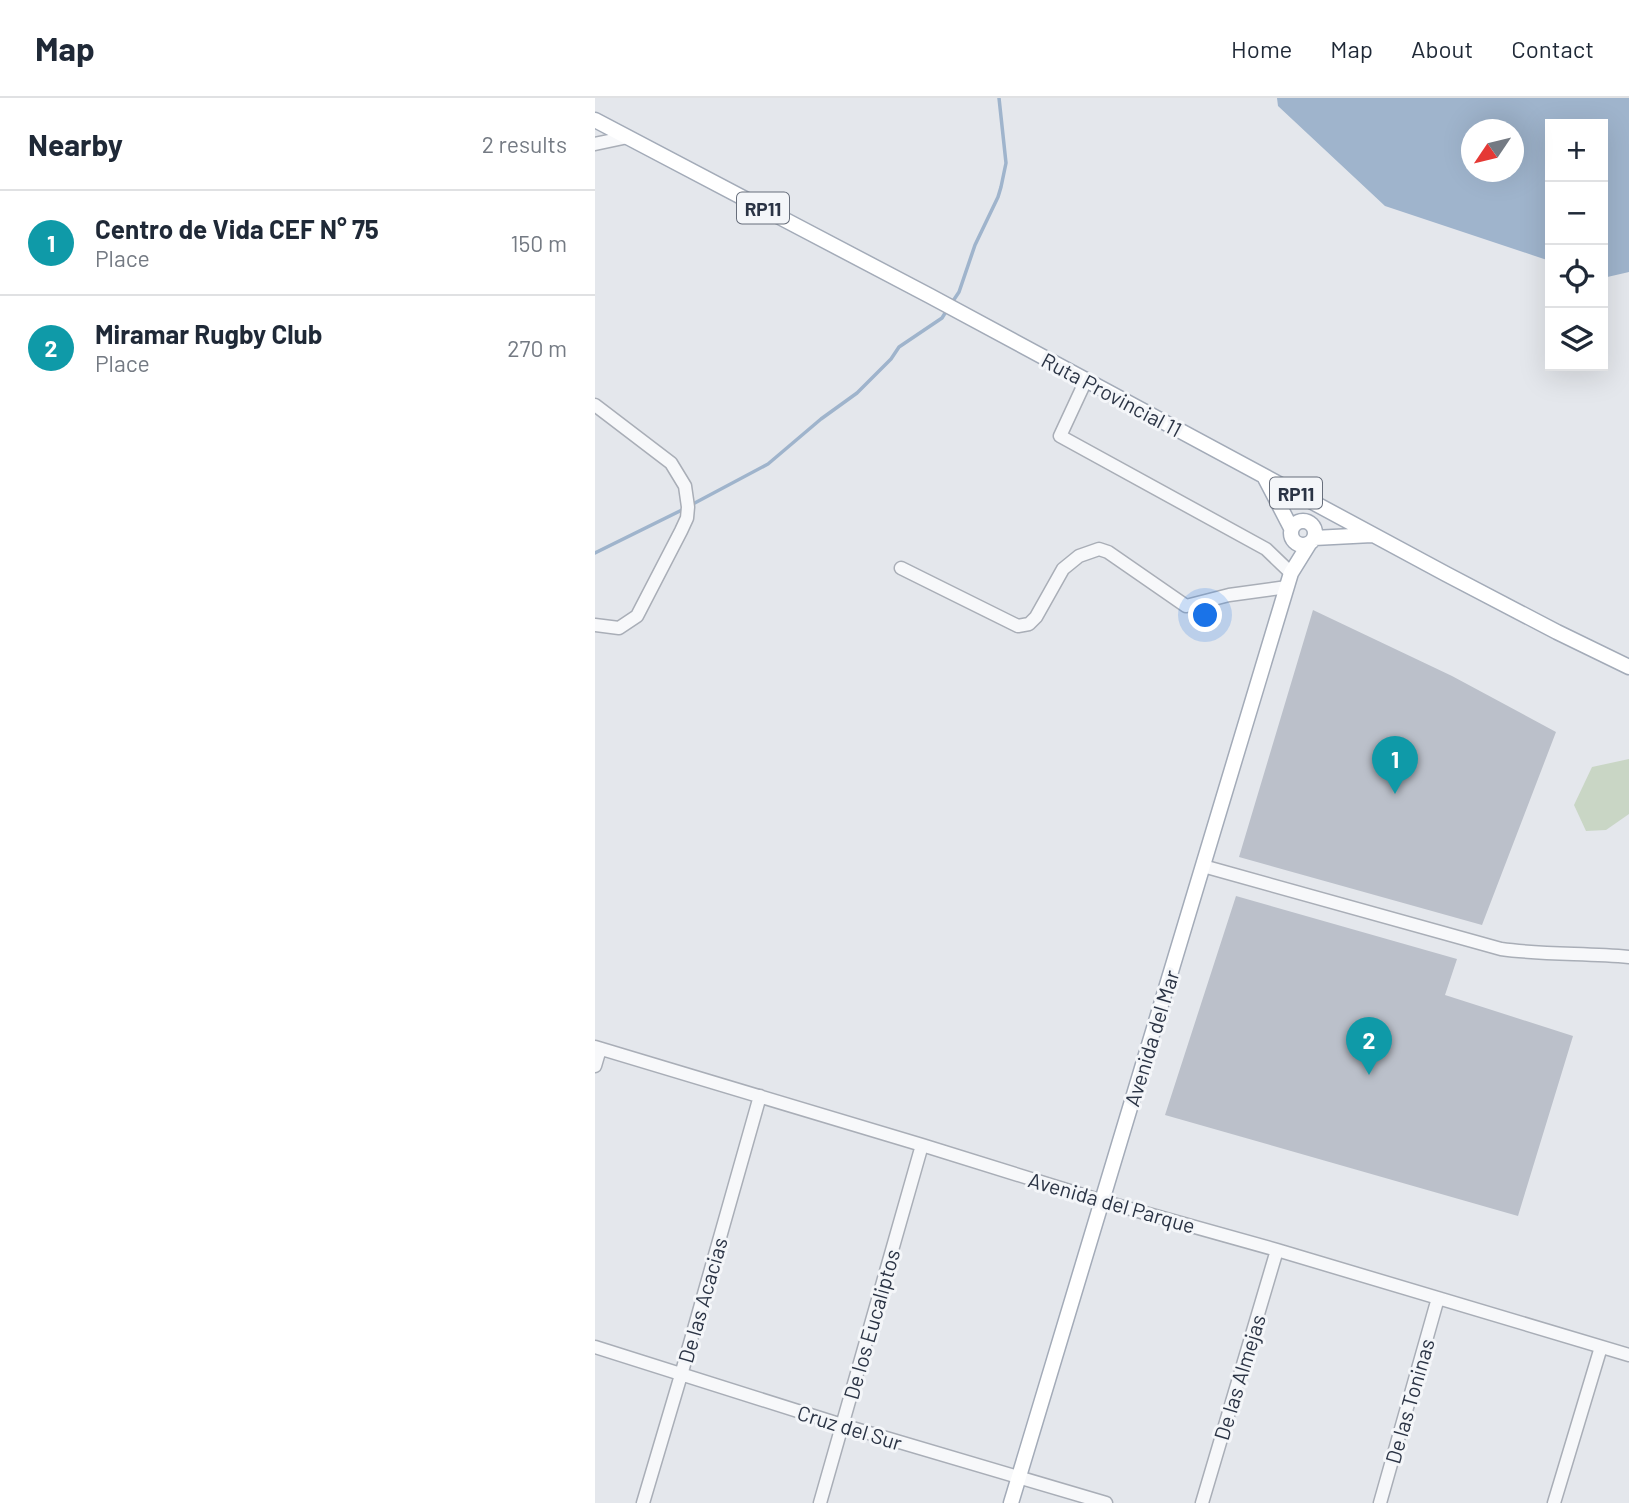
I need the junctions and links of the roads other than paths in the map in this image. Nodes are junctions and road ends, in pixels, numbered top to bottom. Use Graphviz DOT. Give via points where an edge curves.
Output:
graph roads {
  1 [pos="595,120"];
  2 [pos="628,137"];
  3 [pos="595,144"];
  4 [pos="1086,380"];
  5 [pos="595,405"];
  6 [pos="1263,475"];
  7 [pos="1315,503"];
  8 [pos="1303,532"];
  9 [pos="1374,535"];
  10 [pos="901,568"];
  11 [pos="1289,580"];
  12 [pos="595,625"];
  13 [pos="1629,667"];
  14 [pos="1203,866"];
  15 [pos="1629,957"];
  16 [pos="597,1048"];
  17 [pos="595,1066"];
  18 [pos="760,1096"];
  19 [pos="922,1145"];
  20 [pos="1102,1200"];
  21 [pos="1277,1250"];
  22 [pos="1438,1298"];
  23 [pos="595,1347"];
  24 [pos="1601,1347"];
  25 [pos="1629,1355"];
  26 [pos="681,1375"];
  27 [pos="842,1425"];
  28 [pos="1019,1477"];
  29 [pos="643,1503"];
  30 [pos="820,1503"];
  31 [pos="1011,1503"];
  32 [pos="1106,1503"];
  33 [pos="1202,1503"];
  34 [pos="1380,1503"];
  35 [pos="1554,1503"];
  1 -- 2 [label="main road, Ruta Provincial 11 / RP11"];
  2 -- 3 [label="street"];
  2 -- 4 [label="main road, Ruta Provincial 11 / RP11"];
  4 -- 6 [label="main road, Ruta Provincial 11 / RP11"];
  4 -- 11 [label="street" via="1060,436 1266,549"];
  5 -- 12 [label="street" via="671,463 685,486 688,507 681,531 637,616 619,628"];
  6 -- 7 [label="main road, Ruta Provincial 11 / RP11"];
  6 -- 8 [label="main road, Avenida del Mar"];
  7 -- 8 [label="main road"];
  7 -- 9 [label="main road, Ruta Provincial 11 / RP11"];
  8 -- 9 [label="main road"];
  8 -- 11 [label="main road, Avenida del Mar"];
  9 -- 13 [label="main road, Ruta Provincial 11 / RP11"];
  10 -- 11 [label="street" via="1018,626 1036,617 1063,569 1079,556 1099,549 1186,606"];
  11 -- 14 [label="main road, Avenida del Mar"];
  14 -- 15 [label="street" via="1501,949"];
  14 -- 20 [label="main road, Avenida del Mar"];
  16 -- 17 [label="street"];
  16 -- 18 [label="street, Avenida del Parque"];
  18 -- 19 [label="street, Avenida del Parque"];
  18 -- 26 [label="street, De las Acacias"];
  19 -- 20 [label="street, Avenida del Parque"];
  19 -- 27 [label="street, De los Eucaliptos"];
  20 -- 21 [label="street, Avenida del Parque"];
  20 -- 28 [label="main road, Avenida del Mar"];
  21 -- 22 [label="street, Avenida del Parque"];
  21 -- 33 [label="street, De las Almejas"];
  22 -- 24 [label="street, Avenida del Parque"];
  22 -- 34 [label="street, De las Toninas"];
  23 -- 26 [label="street, Cruz del Sur"];
  24 -- 25 [label="street, Avenida del Parque"];
  24 -- 35 [label="street"];
  26 -- 27 [label="street, Cruz del Sur"];
  26 -- 29 [label="street, De las Acacias"];
  27 -- 28 [label="street, Cruz del Sur"];
  27 -- 30 [label="street, De los Eucaliptos"];
  28 -- 31 [label="main road, Avenida del Mar"];
  28 -- 32 [label="street, Cruz del Sur"];
}
